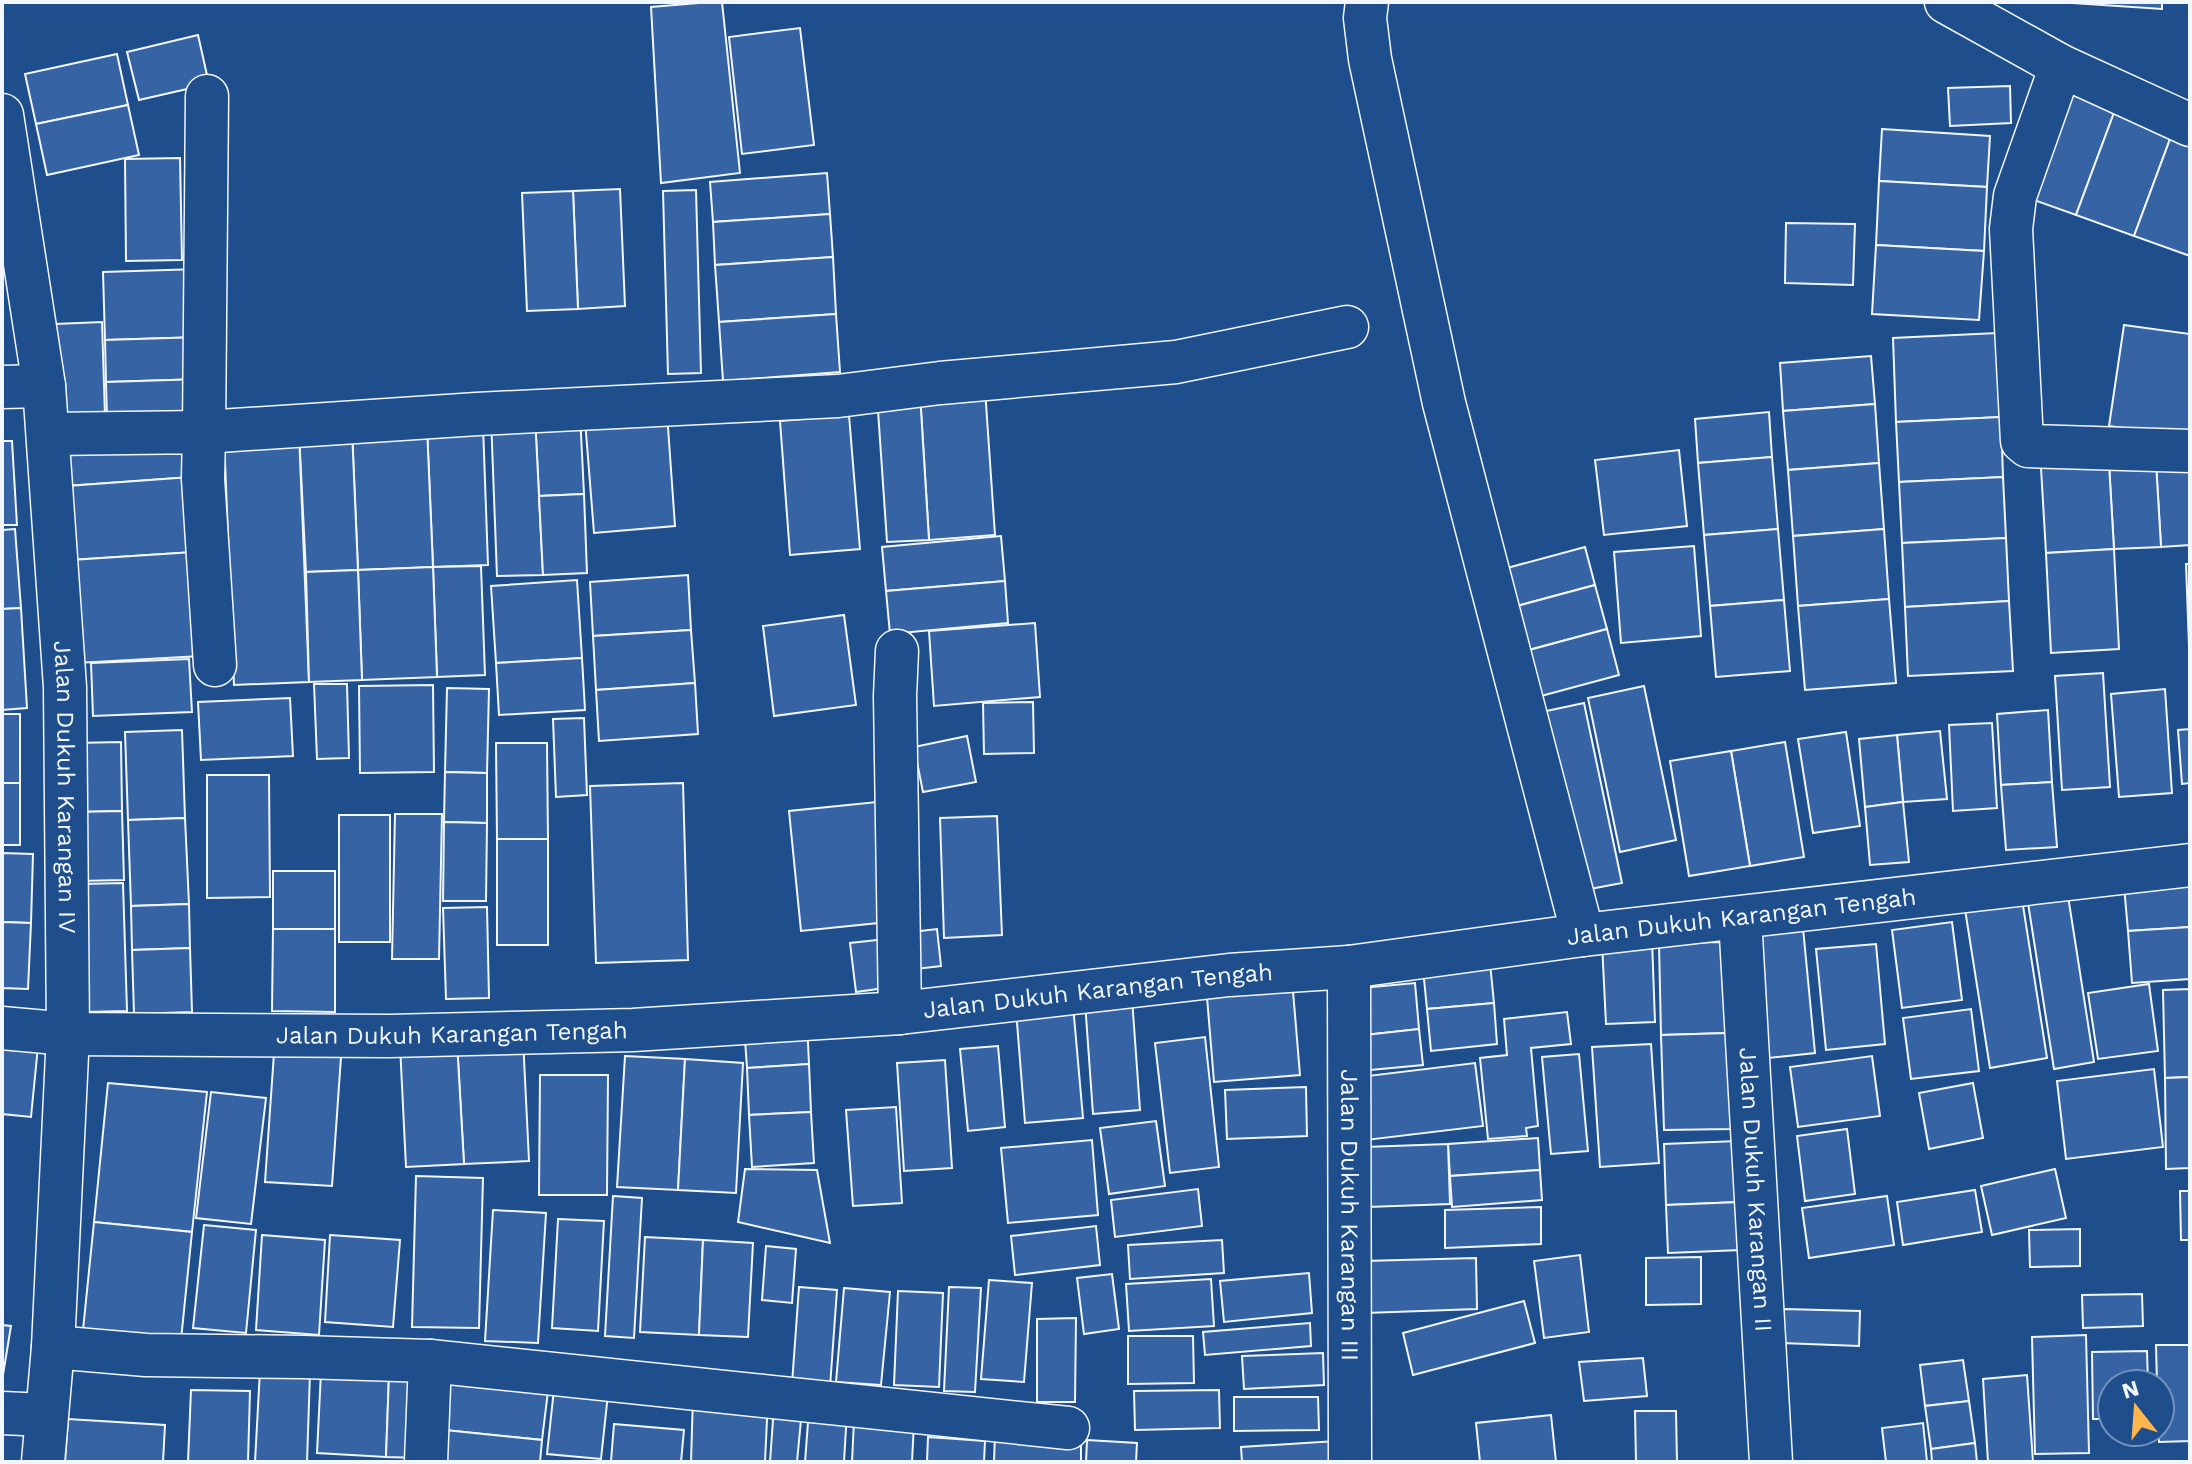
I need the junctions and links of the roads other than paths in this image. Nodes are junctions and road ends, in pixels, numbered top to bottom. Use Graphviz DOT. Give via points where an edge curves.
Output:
graph roads {
  1 [pos="1367,2"];
  2 [pos="1946,2"];
  3 [pos="2061,66"];
  4 [pos="207,96"];
  5 [pos="2,115"];
  6 [pos="2190,125"];
  7 [pos="1347,327"];
  8 [pos="44,386"];
  9 [pos="2,387"];
  10 [pos="204,432"];
  11 [pos="48,434"];
  12 [pos="2190,451"];
  13 [pos="897,651"];
  14 [pos="215,665"];
  15 [pos="2190,865"];
  16 [pos="1740,918"];
  17 [pos="1583,935"];
  18 [pos="1349,967"];
  19 [pos="900,1013"];
  20 [pos="2,1028"];
  21 [pos="68,1034"];
  22 [pos="53,1347"];
  23 [pos="430,1361"];
  24 [pos="2,1413"];
  25 [pos="46,1415"];
  26 [pos="1068,1428"];
  27 [pos="43,1462"];
  28 [pos="426,1462"];
  29 [pos="1350,1462"];
  30 [pos="1771,1462"];
  1 -- 17 [label="street" via="1370,59 1444,403"];
  2 -- 3 [label="street"];
  3 -- 6 [label="street"];
  3 -- 12 [label="street" via="2015,196 2011,229 2022,441 2028,446"];
  4 -- 10 [label="street"];
  5 -- 8 [label="street, Jalan Dukuh Karangan IV"];
  7 -- 10 [label="street" via="1176,362 838,396"];
  8 -- 9 [label="street"];
  8 -- 11 [label="street, Jalan Dukuh Karangan IV"];
  10 -- 11 [label="street"];
  10 -- 14 [label="street"];
  11 -- 21 [label="street, Jalan Dukuh Karangan IV" via="65,687"];
  13 -- 19 [label="street"];
  15 -- 16 [label="street, Jalan Dukuh Karangan Tengah"];
  16 -- 17 [label="street, Jalan Dukuh Karangan Tengah"];
  16 -- 30 [label="street, Jalan Dukuh Karangan II"];
  17 -- 18 [label="street, Jalan Dukuh Karangan Tengah"];
  18 -- 19 [label="street, Jalan Dukuh Karangan Tengah" via="1229,975"];
  18 -- 29 [label="street, Jalan Dukuh Karangan III"];
  19 -- 21 [label="street, Jalan Dukuh Karangan Tengah" via="496,1034"];
  20 -- 21 [label="street, Jalan Dukuh Karangan Tengah"];
  21 -- 22 [label="street, Jalan Dukuh Karangan IV"];
  22 -- 23 [label="street" via="146,1355"];
  22 -- 25 [label="street, Jalan Dukuh Karangan IV"];
  23 -- 26 [label="street"];
  23 -- 28 [label="street"];
  24 -- 25 [label="street"];
  25 -- 27 [label="street, Jalan Dukuh Karangan IV"];
}
